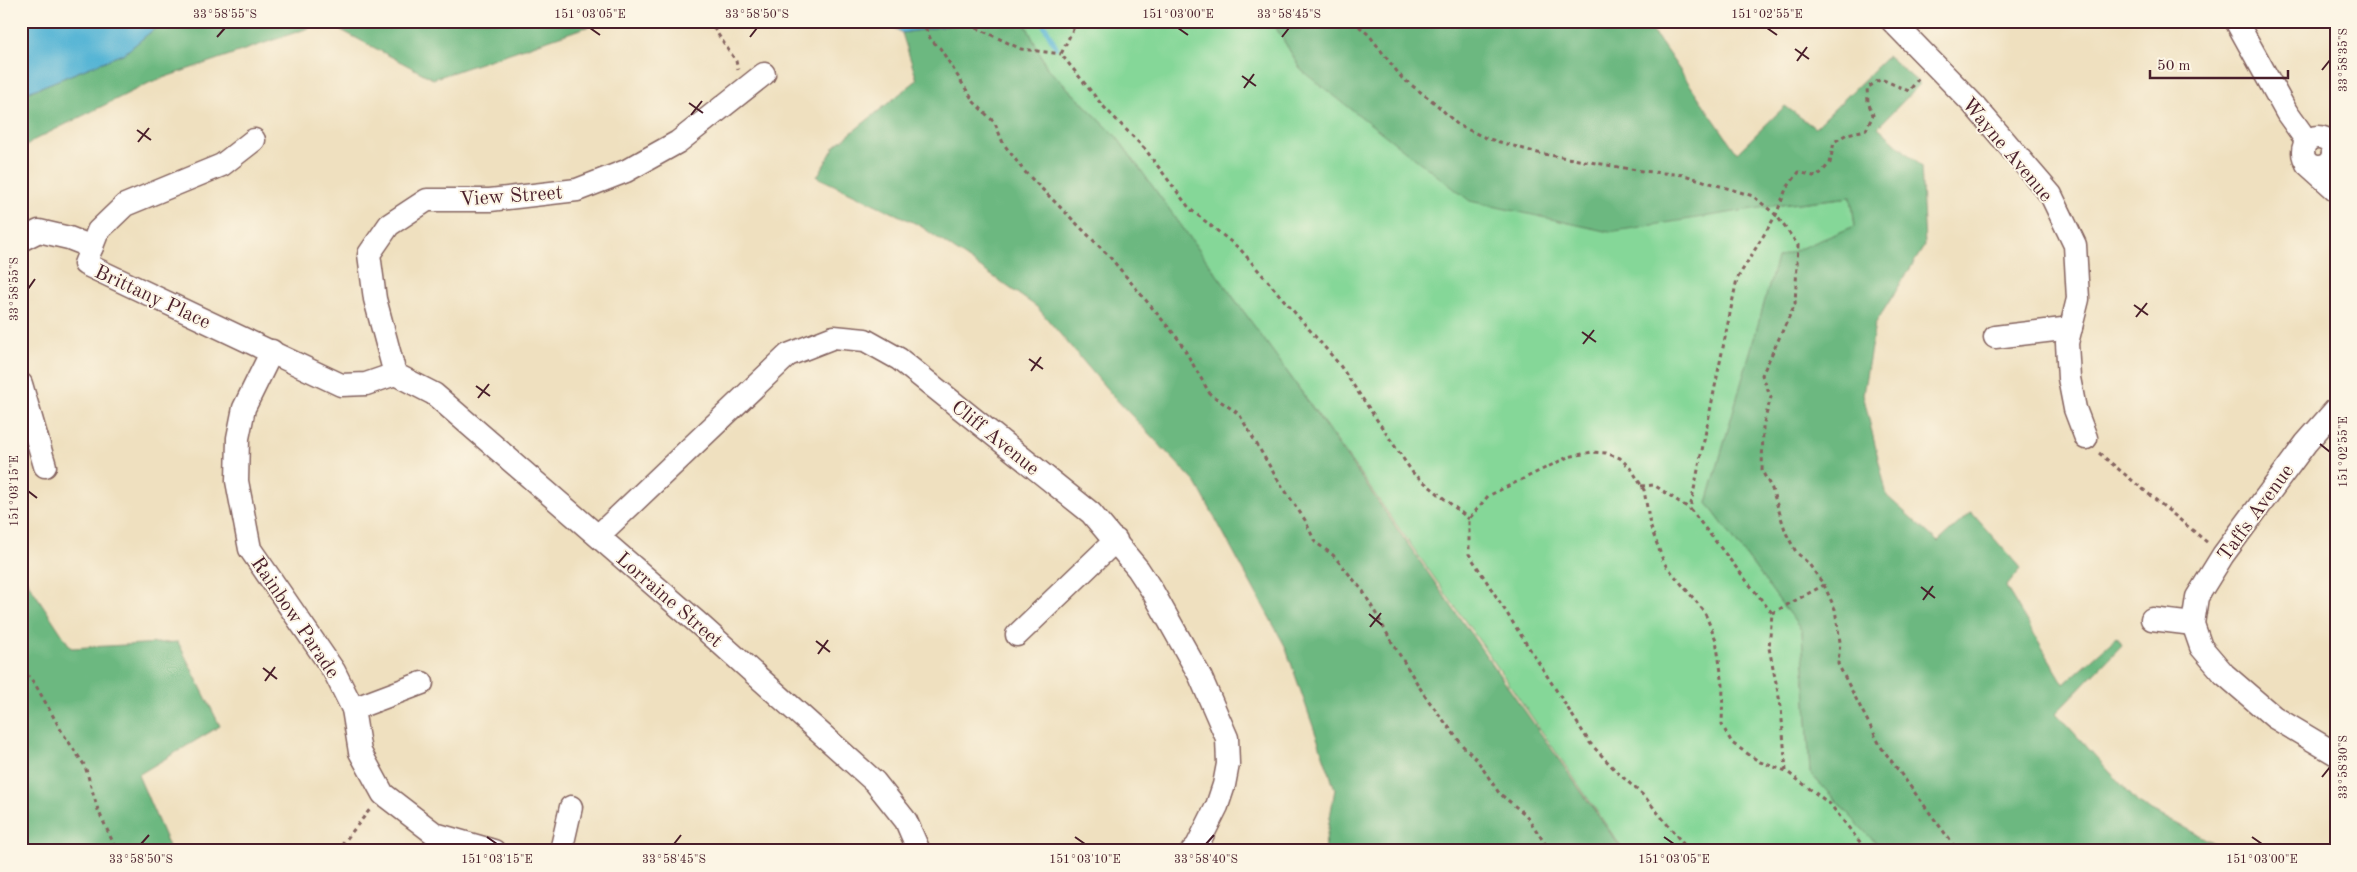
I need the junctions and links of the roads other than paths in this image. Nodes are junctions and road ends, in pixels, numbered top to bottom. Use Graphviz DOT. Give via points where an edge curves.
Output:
graph roads {
  1 [pos="1892,21"];
  2 [pos="2236,21"];
  3 [pos="764,74"];
  4 [pos="254,140"];
  5 [pos="2307,141"];
  6 [pos="2333,149"];
  7 [pos="2307,164"];
  8 [pos="2336,190"];
  9 [pos="21,240"];
  10 [pos="92,247"];
  11 [pos="2071,328"];
  12 [pos="1995,337"];
  13 [pos="272,351"];
  14 [pos="395,374"];
  15 [pos="21,384"];
  16 [pos="2336,409"];
  17 [pos="2086,438"];
  18 [pos="45,466"];
  19 [pos="598,536"];
  20 [pos="1116,540"];
  21 [pos="2152,619"];
  22 [pos="2193,624"];
  23 [pos="1017,635"];
  24 [pos="422,683"];
  25 [pos="354,709"];
  26 [pos="2336,754"];
  27 [pos="571,807"];
  28 [pos="494,851"];
  29 [pos="561,851"];
  30 [pos="919,851"];
  31 [pos="1192,851"];
  1 -- 11 [label="street, Wayne Avenue" via="1973,104 2051,195 2075,244 2078,299"];
  2 -- 5 [label="street"];
  3 -- 14 [label="street, View Street" via="678,142 626,171 577,190 490,200 427,200 389,225 369,254 375,299"];
  4 -- 10 [label="street, Brittany Place" via="222,165 125,205 98,231"];
  5 -- 6 [label="street" via="2321,137"];
  5 -- 7 [label="street" via="2302,155"];
  6 -- 7 [label="street" via="2331,161 2322,167"];
  7 -- 8 [label="street"];
  9 -- 10 [label="street" via="39,231"];
  10 -- 13 [label="street, Brittany Place" via="85,264"];
  11 -- 12 [label="street"];
  11 -- 17 [label="street, Wayne Avenue" via="2067,343 2069,378 2075,409"];
  13 -- 14 [label="street, Brittany Place" via="341,385 366,384"];
  13 -- 25 [label="street, Rainbow Parade" via="244,408 238,438 237,481 250,549 334,671"];
  14 -- 19 [label="street, Lorraine Street" via="434,394"];
  15 -- 18 [label="street"];
  16 -- 22 [label="street, Taffs Avenue" via="2306,443 2222,554 2197,597"];
  19 -- 20 [label="street, Cliff Avenue" via="788,355 834,337 864,340 899,359 1091,513"];
  19 -- 30 [label="street, Lorraine Street" via="876,782 906,821"];
  20 -- 23 [label="street"];
  20 -- 31 [label="street, Cliff Avenue" via="1138,569 1200,676 1227,738 1228,764 1224,785 1217,806"];
  21 -- 22 [label="street"];
  22 -- 26 [label="street" via="2202,646 2224,674 2274,717"];
  24 -- 25 [label="street"];
  25 -- 28 [label="street, Rainbow Parade" via="360,752 383,794 435,834"];
  27 -- 29 [label="street"];
}
